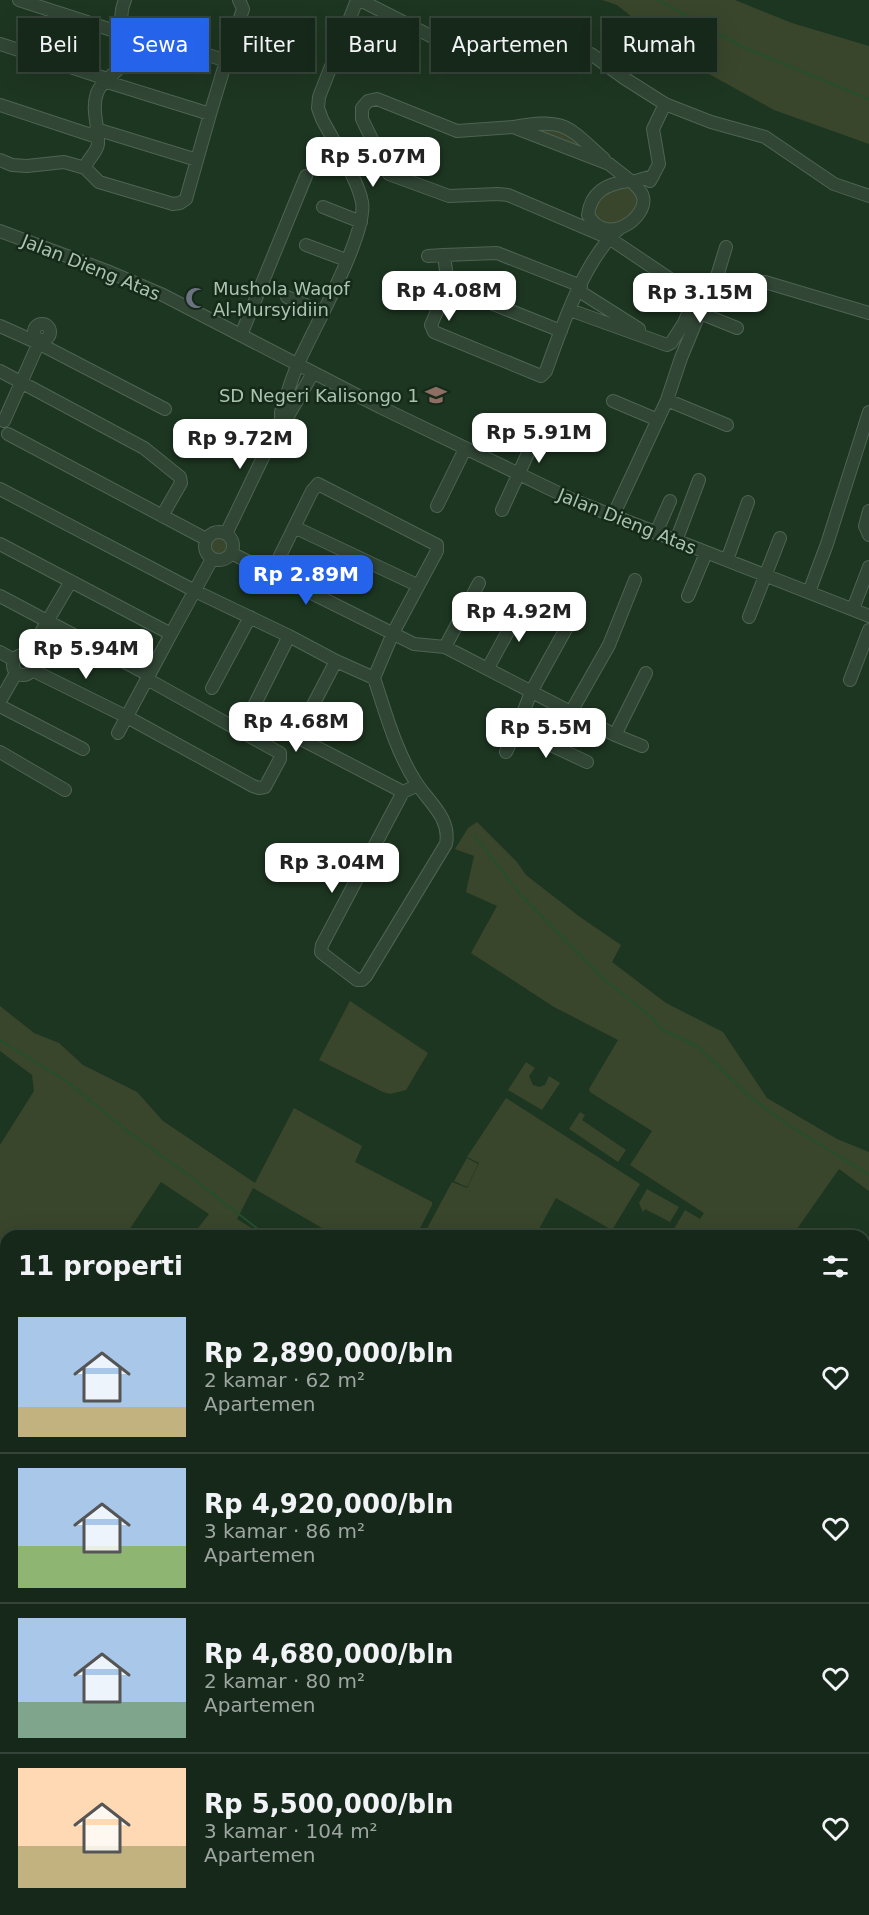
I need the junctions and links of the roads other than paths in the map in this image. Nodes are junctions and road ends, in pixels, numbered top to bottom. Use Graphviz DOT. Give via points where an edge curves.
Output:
graph roads {
  1 [pos="19,0"];
  2 [pos="126,0"];
  3 [pos="239,0"];
  4 [pos="358,0"];
  5 [pos="121,18"];
  6 [pos="240,18"];
  7 [pos="111,26"];
  8 [pos="0,44"];
  9 [pos="115,72"];
  10 [pos="223,72"];
  11 [pos="105,80"];
  12 [pos="665,104"];
  13 [pos="0,105"];
  14 [pos="210,114"];
  15 [pos="513,127"];
  16 [pos="97,133"];
  17 [pos="0,160"];
  18 [pos="197,160"];
  19 [pos="611,165"];
  20 [pos="85,168"];
  21 [pos="306,176"];
  22 [pos="653,176"];
  23 [pos="632,182"];
  24 [pos="610,184"];
  25 [pos="643,196"];
  26 [pos="869,196"];
  27 [pos="323,207"];
  28 [pos="584,219"];
  29 [pos="362,222"];
  30 [pos="0,231"];
  31 [pos="603,235"];
  32 [pos="306,245"];
  33 [pos="726,247"];
  34 [pos="444,255"];
  35 [pos="428,256"];
  36 [pos="346,260"];
  37 [pos="448,286"];
  38 [pos="714,286"];
  39 [pos="580,289"];
  40 [pos="287,297"];
  41 [pos="570,310"];
  42 [pos="322,312"];
  43 [pos="700,313"];
  44 [pos="869,313"];
  45 [pos="0,326"];
  46 [pos="737,328"];
  47 [pos="561,331"];
  48 [pos="241,335"];
  49 [pos="39,341"];
  50 [pos="660,343"];
  51 [pos="297,365"];
  52 [pos="0,371"];
  53 [pos="313,373"];
  54 [pos="21,382"];
  55 [pos="290,386"];
  56 [pos="303,392"];
  57 [pos="667,400"];
  58 [pos="613,401"];
  59 [pos="165,409"];
  60 [pos="869,412"];
  61 [pos="2,420"];
  62 [pos="281,420"];
  63 [pos="658,420"];
  64 [pos="727,425"];
  65 [pos="4,436"];
  66 [pos="534,440"];
  67 [pos="465,449"];
  68 [pos="517,475"];
  69 [pos="699,480"];
  70 [pos="0,489"];
  71 [pos="670,501"];
  72 [pos="748,502"];
  73 [pos="437,506"];
  74 [pos="502,510"];
  75 [pos="869,511"];
  76 [pos="162,516"];
  77 [pos="613,516"];
  78 [pos="294,527"];
  79 [pos="656,533"];
  80 [pos="226,534"];
  81 [pos="869,535"];
  82 [pos="780,538"];
  83 [pos="206,539"];
  84 [pos="676,541"];
  85 [pos="0,544"];
  86 [pos="231,553"];
  87 [pos="706,553"];
  88 [pos="212,559"];
  89 [pos="727,560"];
  90 [pos="869,567"];
  91 [pos="272,572"];
  92 [pos="764,574"];
  93 [pos="635,580"];
  94 [pos="71,581"];
  95 [pos="479,583"];
  96 [pos="417,585"];
  97 [pos="195,591"];
  98 [pos="809,592"];
  99 [pos="0,596"];
  100 [pos="688,596"];
  101 [pos="523,604"];
  102 [pos="853,609"];
  103 [pos="869,616"];
  104 [pos="250,617"];
  105 [pos="748,617"];
  106 [pos="48,621"];
  107 [pos="567,627"];
  108 [pos="869,630"];
  109 [pos="393,633"];
  110 [pos="171,634"];
  111 [pos="289,636"];
  112 [pos="445,647"];
  113 [pos="0,652"];
  114 [pos="27,656"];
  115 [pos="14,660"];
  116 [pos="336,661"];
  117 [pos="488,668"];
  118 [pos="32,669"];
  119 [pos="16,673"];
  120 [pos="646,673"];
  121 [pos="148,677"];
  122 [pos="374,678"];
  123 [pos="850,680"];
  124 [pos="212,688"];
  125 [pos="531,692"];
  126 [pos="0,704"];
  127 [pos="252,710"];
  128 [pos="571,712"];
  129 [pos="127,717"];
  130 [pos="517,729"];
  131 [pos="118,733"];
  132 [pos="615,735"];
  133 [pos="642,746"];
  134 [pos="83,749"];
  135 [pos="0,752"];
  136 [pos="506,752"];
  137 [pos="587,762"];
  138 [pos="418,784"];
  139 [pos="65,790"];
  140 [pos="403,792"];
  1 -- 7 [label="street"];
  2 -- 5 [label="street"];
  3 -- 6 [label="street" via="243,9"];
  4 -- 12 [label="street" via="464,53 493,57 519,51 571,49 591,54"];
  4 -- 29 [label="street" via="318,108 362,202"];
  8 -- 11 [label="street"];
  9 -- 11 [label="street"];
  10 -- 14 [label="street"];
  11 -- 14 [label="street"];
  11 -- 16 [label="street" via="94,104"];
  12 -- 22 [label="street" via="653,129 659,156"];
  12 -- 26 [label="street" via="765,137 834,184"];
  13 -- 16 [label="street"];
  14 -- 18 [label="street"];
  15 -- 19 [label="street"];
  15 -- 19 [label="street" via="536,123 562,125"];
  15 -- 28 [label="street" via="457,131 377,99 368,101 361,113 389,174 449,196 504,194"];
  16 -- 18 [label="street"];
  16 -- 20 [label="street" via="97,149"];
  17 -- 20 [label="street" via="12,165 64,162"];
  18 -- 20 [label="street" via="186,199 172,204 99,182"];
  19 -- 23 [label="street"];
  19 -- 24 [label="street" via="614,179"];
  21 -- 48 [label="street"];
  22 -- 23 [label="street"];
  22 -- 25 [label="street"];
  23 -- 24 [label="street"];
  23 -- 25 [label="street"];
  24 -- 28 [label="street" via="596,193"];
  25 -- 31 [label="street" via="637,216"];
  27 -- 29 [label="street"];
  28 -- 31 [label="street"];
  29 -- 36 [label="street"];
  30 -- 48 [label="street, Jalan Dieng Atas" via="118,275"];
  31 -- 39 [label="street"];
  31 -- 50 [label="street" via="694,295 684,323 671,343"];
  32 -- 36 [label="street"];
  33 -- 38 [label="street"];
  34 -- 35 [label="street"];
  34 -- 37 [label="street"];
  34 -- 39 [label="street" via="497,252"];
  36 -- 42 [label="street"];
  37 -- 47 [label="street"];
  37 -- 47 [label="street" via="431,325 435,332 541,376"];
  38 -- 43 [label="street"];
  38 -- 44 [label="street" via="765,282"];
  39 -- 41 [label="street"];
  39 -- 50 [label="street"];
  40 -- 42 [label="street"];
  41 -- 47 [label="street"];
  41 -- 50 [label="street"];
  42 -- 51 [label="street"];
  43 -- 46 [label="street"];
  43 -- 57 [label="street"];
  45 -- 49 [label="street"];
  48 -- 51 [label="street, Jalan Dieng Atas"];
  49 -- 54 [label="street"];
  49 -- 59 [label="street"];
  51 -- 53 [label="street, Jalan Dieng Atas"];
  51 -- 55 [label="street"];
  52 -- 54 [label="street"];
  53 -- 56 [label="street"];
  53 -- 67 [label="street, Jalan Dieng Atas"];
  54 -- 61 [label="street"];
  54 -- 76 [label="street" via="144,448 180,477 181,483"];
  55 -- 56 [label="street"];
  55 -- 62 [label="street"];
  56 -- 62 [label="street" via="288,416"];
  57 -- 63 [label="street"];
  57 -- 64 [label="street"];
  58 -- 63 [label="street"];
  60 -- 98 [label="street"];
  61 -- 65 [label="street" via="9,428"];
  62 -- 80 [label="street"];
  63 -- 77 [label="street"];
  65 -- 76 [label="street"];
  66 -- 68 [label="street"];
  67 -- 68 [label="street, Jalan Dieng Atas"];
  67 -- 73 [label="street"];
  68 -- 74 [label="street"];
  68 -- 77 [label="street, Jalan Dieng Atas"];
  69 -- 84 [label="street"];
  70 -- 97 [label="street"];
  71 -- 79 [label="street"];
  72 -- 89 [label="street"];
  75 -- 81 [label="street" via="865,526"];
  76 -- 83 [label="street"];
  77 -- 79 [label="street, Jalan Dieng Atas"];
  78 -- 91 [label="street"];
  78 -- 96 [label="street"];
  78 -- 96 [label="street" via="314,486 324,485 437,545"];
  79 -- 84 [label="street, Jalan Dieng Atas"];
  80 -- 83 [label="street" via="215,532"];
  80 -- 86 [label="street" via="233,542"];
  82 -- 92 [label="street"];
  83 -- 88 [label="street" via="204,549"];
  84 -- 87 [label="street, Jalan Dieng Atas"];
  85 -- 94 [label="street"];
  86 -- 88 [label="street" via="223,560"];
  86 -- 91 [label="street"];
  87 -- 89 [label="street, Jalan Dieng Atas"];
  87 -- 100 [label="street"];
  88 -- 97 [label="street"];
  89 -- 92 [label="street, Jalan Dieng Atas"];
  90 -- 102 [label="street"];
  91 -- 109 [label="street"];
  92 -- 98 [label="street, Jalan Dieng Atas"];
  92 -- 105 [label="street"];
  93 -- 128 [label="street" via="609,645"];
  94 -- 106 [label="street"];
  94 -- 110 [label="street"];
  95 -- 112 [label="street"];
  96 -- 109 [label="street"];
  97 -- 104 [label="street"];
  97 -- 110 [label="street"];
  98 -- 102 [label="street, Jalan Dieng Atas"];
  99 -- 106 [label="street"];
  101 -- 117 [label="street"];
  102 -- 103 [label="street, Jalan Dieng Atas"];
  104 -- 111 [label="street"];
  104 -- 124 [label="street"];
  106 -- 114 [label="street"];
  106 -- 121 [label="street"];
  107 -- 125 [label="street"];
  108 -- 123 [label="street"];
  109 -- 112 [label="street" via="414,644"];
  109 -- 122 [label="street"];
  110 -- 121 [label="street"];
  111 -- 116 [label="street"];
  111 -- 127 [label="street"];
  112 -- 117 [label="street"];
  113 -- 115 [label="street"];
  114 -- 115 [label="street"];
  114 -- 118 [label="street" via="33,663"];
  115 -- 119 [label="street"];
  116 -- 122 [label="street"];
  116 -- 140 [label="street" via="299,738"];
  117 -- 125 [label="street"];
  118 -- 119 [label="street" via="25,675"];
  118 -- 129 [label="street"];
  119 -- 126 [label="street"];
  120 -- 132 [label="street"];
  121 -- 129 [label="street"];
  121 -- 129 [label="street" via="278,751 281,757 275,769 265,787 253,786"];
  122 -- 138 [label="street" via="398,748"];
  125 -- 128 [label="street"];
  125 -- 130 [label="street"];
  126 -- 134 [label="street"];
  128 -- 132 [label="street"];
  129 -- 131 [label="street"];
  130 -- 136 [label="street"];
  130 -- 137 [label="street"];
  132 -- 133 [label="street"];
  135 -- 139 [label="street"];
  138 -- 140 [label="street"];
  138 -- 140 [label="street" via="445,824 446,844 366,976 357,980 323,954 321,948"];
}
